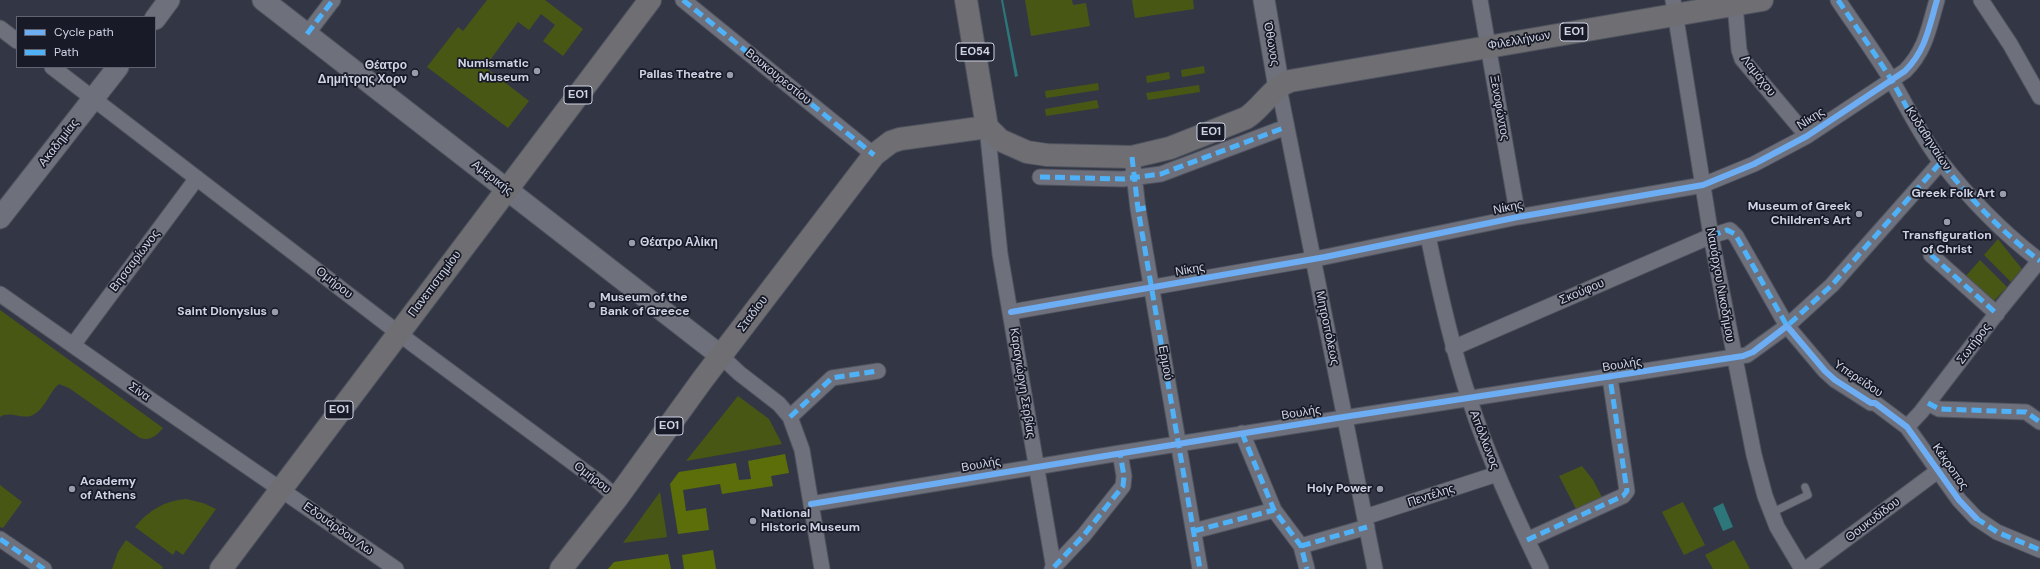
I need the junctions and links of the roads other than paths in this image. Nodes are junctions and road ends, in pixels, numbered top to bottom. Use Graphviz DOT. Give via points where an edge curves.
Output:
graph roads {
  1 [pos="169,0"];
  2 [pos="263,0"];
  3 [pos="334,0"];
  4 [pos="650,0"];
  5 [pos="683,0"];
  6 [pos="966,0"];
  7 [pos="1264,0"];
  8 [pos="1480,0"];
  9 [pos="1762,0"];
  10 [pos="1838,0"];
  11 [pos="1937,0"];
  12 [pos="1981,0"];
  13 [pos="1735,5"];
  14 [pos="1674,7"];
  15 [pos="156,18"];
  16 [pos="0,28"];
  17 [pos="307,34"];
  18 [pos="16,40"];
  19 [pos="1488,46"];
  20 [pos="53,68"];
  21 [pos="117,68"];
  22 [pos="1891,80"];
  23 [pos="1279,88"];
  24 [pos="2040,96"];
  25 [pos="93,98"];
  26 [pos="988,127"];
  27 [pos="1286,127"];
  28 [pos="1807,136"];
  29 [pos="874,155"];
  30 [pos="1941,162"];
  31 [pos="1133,167"];
  32 [pos="1040,177"];
  33 [pos="197,178"];
  34 [pos="1702,185"];
  35 [pos="507,189"];
  36 [pos="1518,217"];
  37 [pos="0,218"];
  38 [pos="1428,236"];
  39 [pos="1711,236"];
  40 [pos="1931,255"];
  41 [pos="1312,259"];
  42 [pos="2040,261"];
  43 [pos="1152,288"];
  44 [pos="0,294"];
  45 [pos="1011,312"];
  46 [pos="1997,314"];
  47 [pos="1787,326"];
  48 [pos="398,332"];
  49 [pos="73,345"];
  50 [pos="1453,348"];
  51 [pos="722,356"];
  52 [pos="1734,358"];
  53 [pos="878,371"];
  54 [pos="1610,378"];
  55 [pos="1469,398"];
  56 [pos="1928,403"];
  57 [pos="790,417"];
  58 [pos="1345,417"];
  59 [pos="2040,422"];
  60 [pos="1907,427"];
  61 [pos="1242,433"];
  62 [pos="1179,443"];
  63 [pos="1120,452"];
  64 [pos="1036,466"];
  65 [pos="1939,470"];
  66 [pos="1497,474"];
  67 [pos="1805,487"];
  68 [pos="281,488"];
  69 [pos="616,498"];
  70 [pos="811,504"];
  71 [pos="1274,510"];
  72 [pos="1771,513"];
  73 [pos="1366,522"];
  74 [pos="1194,531"];
  75 [pos="0,539"];
  76 [pos="1527,540"];
  77 [pos="1301,546"];
  78 [pos="2040,550"];
  79 [pos="1053,568"];
  80 [pos="44,569"];
  81 [pos="221,569"];
  82 [pos="396,569"];
  83 [pos="561,569"];
  84 [pos="822,569"];
  85 [pos="1200,569"];
  86 [pos="1307,569"];
  87 [pos="1375,569"];
  88 [pos="1541,569"];
  89 [pos="1802,569"];
  90 [pos="1806,569"];
  1 -- 15 [label="street"];
  2 -- 17 [label="street, Αμερικής"];
  3 -- 17 [label="street"];
  4 -- 35 [label="main road, Πανεπιστημίου / ΕΟ1"];
  5 -- 29 [label="street, Βουκουρεστίου"];
  6 -- 26 [label="main road, ΕΟ54"];
  7 -- 23 [label="street, Όθωνος"];
  8 -- 19 [label="street, Ξενοφώντος"];
  9 -- 13 [label="main road, Φιλελλήνων / ΕΟ1"];
  10 -- 22 [label="street, Κυδαθηναίων"];
  11 -- 22 [label="street, Νίκης" via="1916,60"];
  12 -- 24 [label="street"];
  13 -- 14 [label="main road, Φιλελλήνων / ΕΟ1"];
  13 -- 28 [label="street, Λαμάχου" via="1742,59"];
  14 -- 19 [label="main road, Φιλελλήνων / ΕΟ1"];
  14 -- 34 [label="street, Ναυάρχου Νικοδήμου"];
  16 -- 18 [label="street"];
  17 -- 35 [label="street, Αμερικής"];
  19 -- 23 [label="main road, Φιλελλήνων / ΕΟ1" via="1290,81 1281,84"];
  19 -- 36 [label="street, Ξενοφώντος"];
  20 -- 25 [label="street, Ομήρου"];
  21 -- 25 [label="street, Ακαδημίας"];
  22 -- 28 [label="street, Νίκης"];
  22 -- 30 [label="street, Κυδαθηναίων"];
  23 -- 27 [label="street, Μητροπόλεως"];
  23 -- 31 [label="main road, ΕΟ1" via="1246,118 1170,148"];
  25 -- 33 [label="street, Ομήρου"];
  25 -- 37 [label="street, Ακαδημίας"];
  26 -- 29 [label="main road, Σταδίου / ΕΟ1" via="900,139 891,142"];
  26 -- 31 [label="main road, ΕΟ1" via="1000,140 1027,152"];
  26 -- 45 [label="street, Καραγιώργη Σερβίας" via="999,245"];
  27 -- 31 [label="street" via="1161,174"];
  27 -- 41 [label="street, Μητροπόλεως"];
  28 -- 34 [label="street, Νίκης" via="1754,164"];
  29 -- 51 [label="main road, Σταδίου / ΕΟ1"];
  30 -- 42 [label="street, Κυδαθηναίων" via="1993,220"];
  30 -- 47 [label="street, Βουλής" via="1832,285"];
  31 -- 32 [label="street" via="1123,179"];
  31 -- 43 [label="street, Ερμού"];
  33 -- 48 [label="street, Ομήρου"];
  33 -- 49 [label="street, Βησσαρίωνος"];
  34 -- 36 [label="street, Νίκης"];
  34 -- 39 [label="street, Ναυάρχου Νικοδήμου"];
  35 -- 48 [label="main road, Πανεπιστημίου / ΕΟ1"];
  35 -- 51 [label="street, Αμερικής"];
  36 -- 38 [label="street, Νίκης"];
  38 -- 41 [label="street, Νίκης"];
  38 -- 50 [label="street, Απόλλωνος"];
  39 -- 47 [label="street, Υπερείδου" via="1727,230 1735,234"];
  39 -- 50 [label="street, Σκούφου"];
  39 -- 52 [label="street, Ναυάρχου Νικοδήμου"];
  40 -- 46 [label="street"];
  41 -- 43 [label="street, Νίκης"];
  41 -- 58 [label="street, Μητροπόλεως"];
  42 -- 46 [label="street, Σωτήρος"];
  43 -- 45 [label="street, Νίκης"];
  43 -- 62 [label="street, Ερμού"];
  44 -- 49 [label="street, Σίνα"];
  45 -- 64 [label="street, Καραγιώργη Σερβίας"];
  46 -- 56 [label="street, Σωτήρος"];
  47 -- 52 [label="street, Βουλής" via="1753,352"];
  47 -- 60 [label="street, Υπερείδου" via="1835,380 1875,403"];
  48 -- 68 [label="main road, Πανεπιστημίου / ΕΟ1"];
  48 -- 69 [label="street, Ομήρου" via="599,482"];
  49 -- 68 [label="street, Σίνα"];
  50 -- 55 [label="street, Απόλλωνος"];
  51 -- 57 [label="street" via="739,373 779,404"];
  51 -- 69 [label="main road, Σταδίου / ΕΟ1"];
  52 -- 54 [label="street, Βουλής"];
  52 -- 72 [label="street, Ναυάρχου Νικοδήμου" via="1754,455"];
  53 -- 57 [label="street" via="832,378"];
  54 -- 55 [label="street, Βουλής"];
  54 -- 76 [label="street" via="1627,491 1623,496"];
  55 -- 58 [label="street, Βουλής"];
  55 -- 66 [label="street, Απόλλωνος"];
  56 -- 59 [label="street" via="1939,409 2026,412"];
  56 -- 60 [label="street, Σωτήρος"];
  57 -- 70 [label="street" via="802,450"];
  58 -- 61 [label="street, Βουλής"];
  58 -- 73 [label="street, Μητροπόλεως"];
  60 -- 65 [label="street, Κέκροπος"];
  61 -- 62 [label="street, Βουλής"];
  61 -- 71 [label="street"];
  62 -- 63 [label="street, Βουλής"];
  62 -- 74 [label="street, Ερμού"];
  63 -- 64 [label="street, Βουλής"];
  63 -- 79 [label="street" via="1123,486 1084,535"];
  64 -- 70 [label="street, Βουλής"];
  64 -- 79 [label="street, Καραγιώργη Σερβίας"];
  65 -- 78 [label="street, Κέκροπος" via="1973,511 1997,532"];
  65 -- 90 [label="street, Θουκυδίδου"];
  66 -- 73 [label="street, Πεντέλης"];
  66 -- 76 [label="street, Απόλλωνος"];
  67 -- 72 [label="lane" via="1808,495"];
  68 -- 81 [label="main road, Πανεπιστημίου / ΕΟ1"];
  68 -- 82 [label="street, Εδουάρδου Λω"];
  69 -- 83 [label="main road, Σταδίου / ΕΟ1"];
  70 -- 84 [label="street"];
  71 -- 74 [label="street"];
  71 -- 77 [label="street"];
  72 -- 89 [label="street, Ναυάρχου Νικοδήμου"];
  73 -- 77 [label="street, Πεντέλης"];
  73 -- 87 [label="street, Μητροπόλεως"];
  74 -- 85 [label="street, Ερμού"];
  75 -- 80 [label="street"];
  76 -- 88 [label="street, Απόλλωνος"];
  77 -- 86 [label="street"];
}
